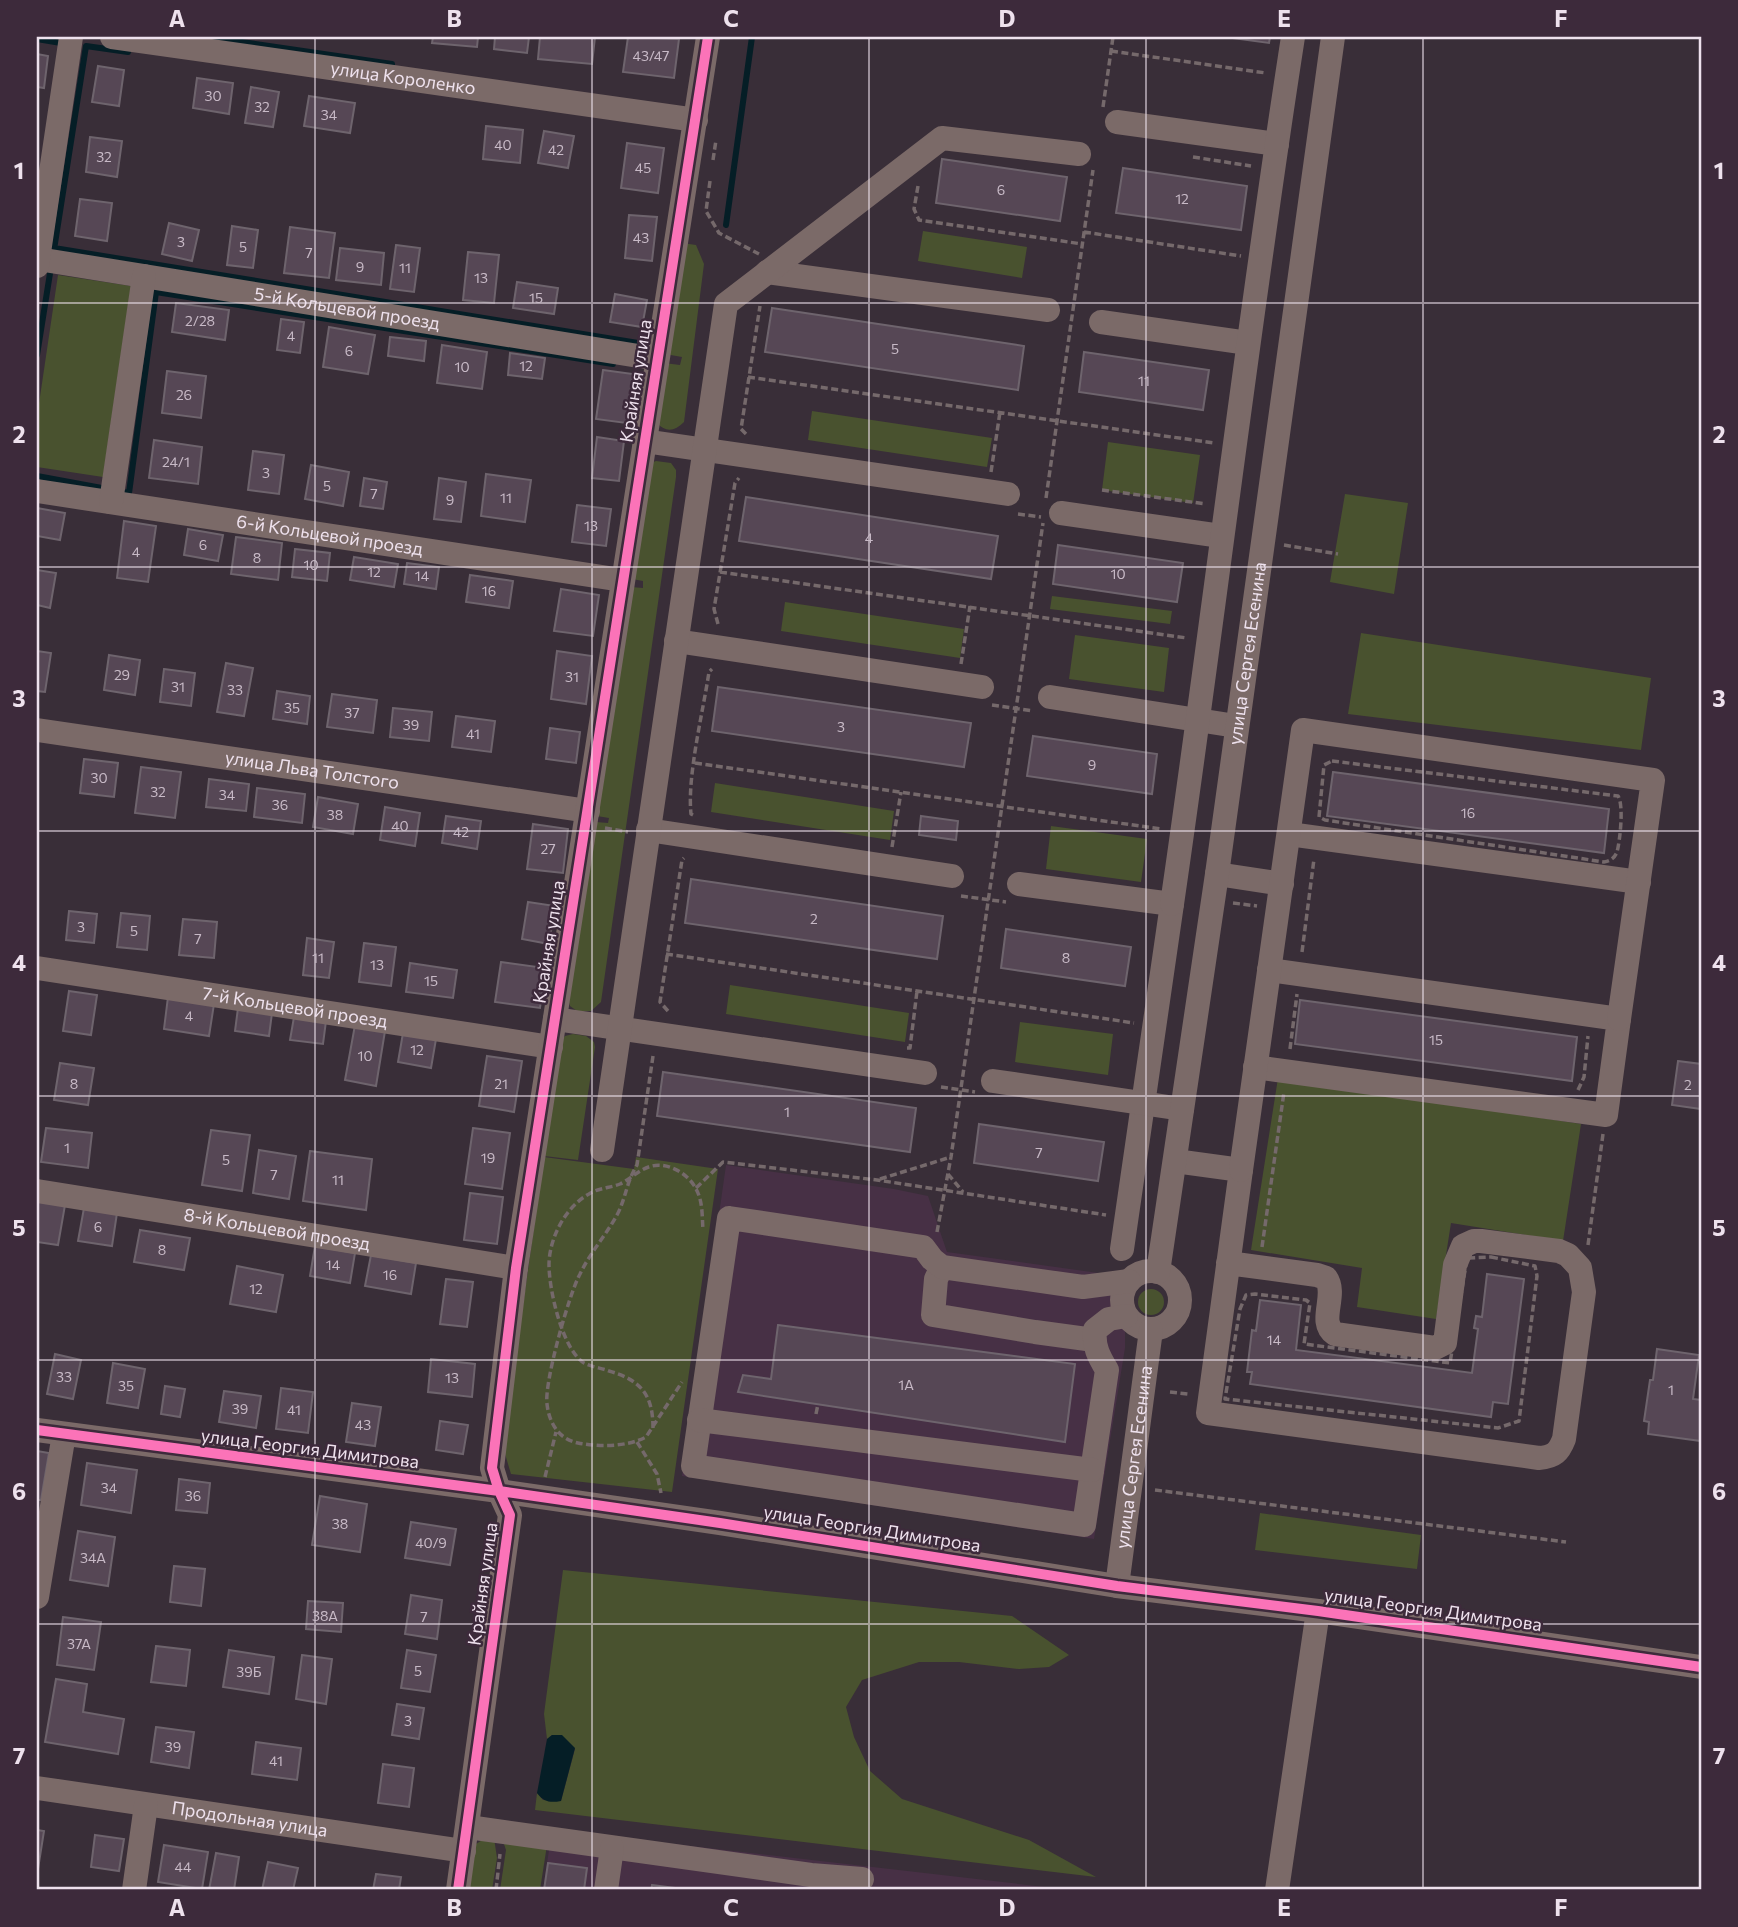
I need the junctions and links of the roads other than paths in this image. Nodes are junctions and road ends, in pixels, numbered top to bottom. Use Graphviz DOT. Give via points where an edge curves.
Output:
graph roads {
  1 [pos="71,37"];
  2 [pos="112,37"];
  3 [pos="708,37"];
  4 [pos="1293,37"];
  5 [pos="1333,37"];
  6 [pos="1109,119"];
  7 [pos="696,120"];
  8 [pos="1277,144"];
  9 [pos="1087,160"];
  10 [pos="37,262"];
  11 [pos="767,272"];
  12 [pos="144,276"];
  13 [pos="1054,317"];
  14 [pos="1101,322"];
  15 [pos="1248,343"];
  16 [pos="657,359"];
  17 [pos="645,441"];
  18 [pos="704,449"];
  19 [pos="37,491"];
  20 [pos="111,502"];
  21 [pos="1012,504"];
  22 [pos="1053,509"];
  23 [pos="1212,535"];
  24 [pos="622,580"];
  25 [pos="676,641"];
  26 [pos="985,696"];
  27 [pos="1046,704"];
  28 [pos="1199,719"];
  29 [pos="1236,726"];
  30 [pos="37,730"];
  31 [pos="586,818"];
  32 [pos="648,832"];
  33 [pos="1289,834"];
  34 [pos="1217,874"];
  35 [pos="1639,882"];
  36 [pos="1018,884"];
  37 [pos="1282,884"];
  38 [pos="957,886"];
  39 [pos="1171,904"];
  40 [pos="37,968"];
  41 [pos="1269,970"];
  42 [pos="555,1019"];
  43 [pos="1619,1019"];
  44 [pos="619,1029"];
  45 [pos="551,1047"];
  46 [pos="1255,1067"];
  47 [pos="929,1079"];
  48 [pos="990,1088"];
  49 [pos="1143,1103"];
  50 [pos="1182,1109"];
  51 [pos="602,1150"];
  52 [pos="1175,1161"];
  53 [pos="1241,1170"];
  54 [pos="37,1191"];
  55 [pos="1122,1249"];
  56 [pos="937,1263"];
  57 [pos="1228,1263"];
  58 [pos="516,1268"];
  59 [pos="1158,1272"];
  60 [pos="1129,1281"];
  61 [pos="1126,1316"];
  62 [pos="1151,1330"];
  63 [pos="1094,1340"];
  64 [pos="699,1420"];
  65 [pos="37,1430"];
  66 [pos="64,1434"];
  67 [pos="1092,1470"];
  68 [pos="499,1491"];
  69 [pos="1118,1586"];
  70 [pos="37,1597"];
  71 [pos="1318,1611"];
  72 [pos="1701,1667"];
  73 [pos="37,1788"];
  74 [pos="146,1805"];
  75 [pos="466,1839"];
  76 [pos="612,1849"];
  77 [pos="862,1879"];
  78 [pos="810,1883"];
  79 [pos="134,1890"];
  80 [pos="458,1890"];
  81 [pos="606,1890"];
  82 [pos="1277,1890"];
  1 -- 10 [label="street"];
  2 -- 7 [label="street, улица Короленко"];
  3 -- 7 [label="street, Крайняя улица"];
  4 -- 8 [label="street"];
  5 -- 29 [label="street, улица Сергея Есенина"];
  6 -- 8 [label="street"];
  7 -- 16 [label="street, Крайняя улица"];
  8 -- 15 [label="street"];
  9 -- 11 [label="street" via="942,138"];
  10 -- 12 [label="street, 5-й Кольцевой проезд"];
  11 -- 13 [label="street"];
  11 -- 18 [label="street" via="726,304"];
  12 -- 16 [label="street, 5-й Кольцевой проезд"];
  12 -- 20 [label="street"];
  14 -- 15 [label="street"];
  15 -- 23 [label="street"];
  16 -- 17 [label="street, Крайняя улица"];
  17 -- 18 [label="street"];
  17 -- 24 [label="street, Крайняя улица"];
  18 -- 21 [label="street"];
  18 -- 25 [label="street"];
  19 -- 20 [label="street, 6-й Кольцевой проезд"];
  20 -- 24 [label="street, 6-й Кольцевой проезд"];
  22 -- 23 [label="street"];
  23 -- 28 [label="street"];
  24 -- 31 [label="street, Крайняя улица"];
  25 -- 26 [label="street"];
  25 -- 32 [label="street"];
  27 -- 28 [label="street"];
  28 -- 29 [label="street"];
  28 -- 39 [label="street"];
  29 -- 34 [label="street, улица Сергея Есенина"];
  30 -- 31 [label="street, улица Льва Толстого"];
  31 -- 42 [label="street, Крайняя улица"];
  32 -- 38 [label="street"];
  32 -- 44 [label="street"];
  33 -- 35 [label="street" via="1320,829"];
  33 -- 35 [label="street" via="1303,730 1653,780"];
  33 -- 37 [label="street"];
  34 -- 37 [label="street"];
  34 -- 50 [label="street, улица Сергея Есенина"];
  35 -- 43 [label="street"];
  36 -- 39 [label="street"];
  37 -- 41 [label="street"];
  39 -- 49 [label="street"];
  40 -- 45 [label="street, 7-й Кольцевой проезд"];
  41 -- 43 [label="street"];
  41 -- 46 [label="street"];
  42 -- 44 [label="street"];
  42 -- 45 [label="street, Крайняя улица"];
  43 -- 46 [label="street" via="1606,1115"];
  44 -- 47 [label="street"];
  44 -- 51 [label="street"];
  45 -- 58 [label="street, Крайняя улица"];
  46 -- 53 [label="street"];
  48 -- 49 [label="street"];
  49 -- 50 [label="street"];
  49 -- 55 [label="street"];
  50 -- 52 [label="street, улица Сергея Есенина"];
  52 -- 53 [label="street"];
  52 -- 59 [label="street, улица Сергея Есенина"];
  53 -- 57 [label="street"];
  54 -- 58 [label="street, 8-й Кольцевой проезд"];
  56 -- 60 [label="street" via="1083,1287"];
  56 -- 63 [label="street" via="933,1315"];
  56 -- 64 [label="street" via="923,1247 729,1218"];
  57 -- 57 [label="street" via="1208,1413 1539,1458 1557,1453 1564,1439 1584,1292 1575,1260 1559,1251 1468,1242 1455,1265 1445,1343 1435,1348 1335,1334 1327,1323 1331,1286 1326,1278"];
  58 -- 68 [label="street, Крайняя улица" via="492,1468"];
  59 -- 60 [label="street" via="1142,1272"];
  59 -- 62 [label="street" via="1178,1288 1181,1305 1166,1326"];
  60 -- 61 [label="street" via="1122,1298"];
  61 -- 62 [label="street" via="1140,1328"];
  61 -- 63 [label="street" via="1109,1319 1095,1330"];
  62 -- 69 [label="street, улица Сергея Есенина"];
  63 -- 67 [label="street" via="1107,1370"];
  64 -- 67 [label="street"];
  64 -- 67 [label="street" via="692,1466 1084,1525"];
  65 -- 66 [label="street, улица Георгия Димитрова"];
  66 -- 68 [label="street, улица Георгия Димитрова"];
  66 -- 70 [label="street"];
  68 -- 69 [label="street, улица Георгия Димитрова"];
  68 -- 75 [label="street, Крайняя улица" via="510,1515"];
  69 -- 71 [label="street, улица Георгия Димитрова"];
  71 -- 72 [label="street, улица Георгия Димитрова"];
  71 -- 82 [label="street"];
  73 -- 74 [label="street, Продольная улица"];
  74 -- 75 [label="street, Продольная улица"];
  74 -- 79 [label="street"];
  75 -- 76 [label="street, Продольная улица" via="499,1832"];
  75 -- 80 [label="street, Крайняя улица"];
  76 -- 78 [label="street, Продольная улица"];
  76 -- 81 [label="street"];
  77 -- 78 [label="street, Продольная улица"];
}
